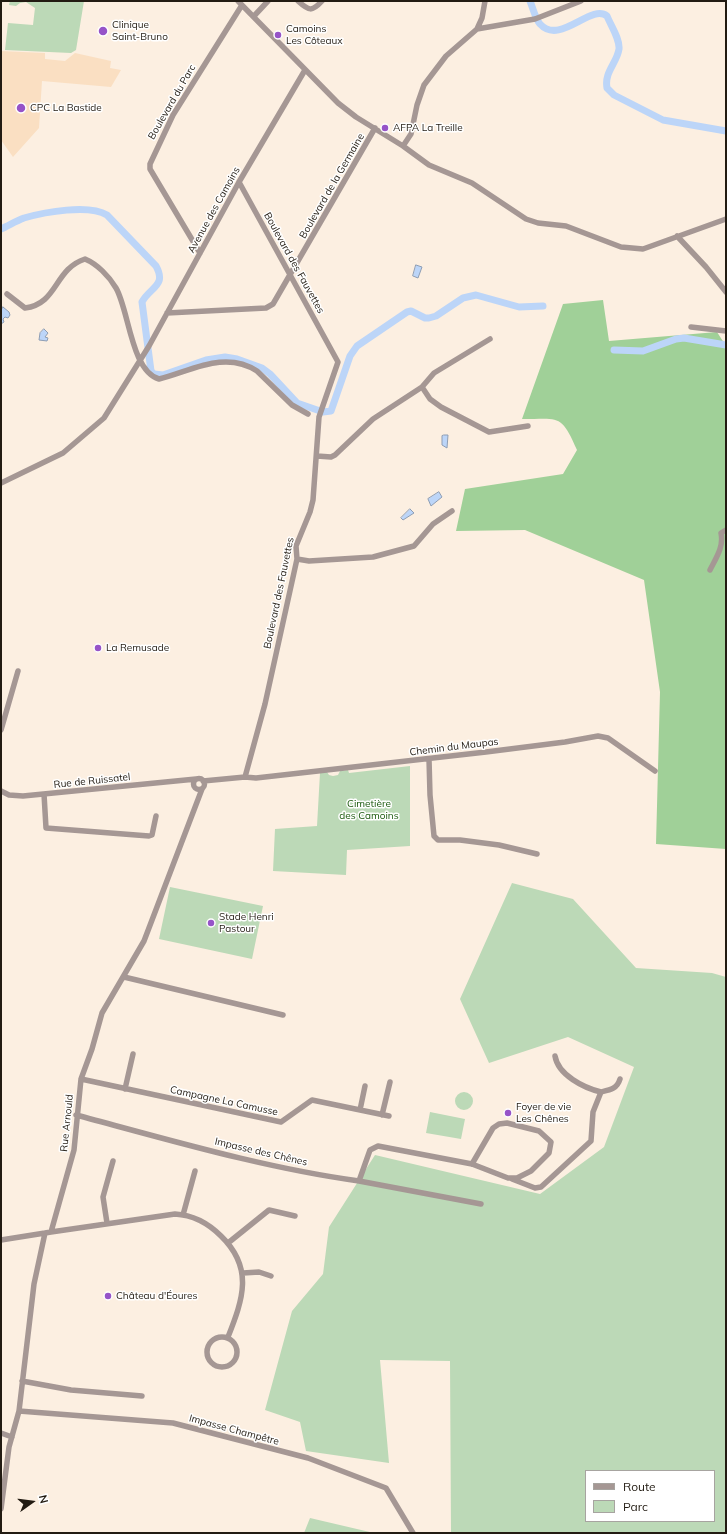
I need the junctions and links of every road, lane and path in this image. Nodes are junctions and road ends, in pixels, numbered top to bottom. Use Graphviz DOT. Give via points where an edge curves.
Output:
graph roads {
  1 [pos="298,1"];
  2 [pos="322,1"];
  3 [pos="485,1"];
  4 [pos="581,1"];
  5 [pos="240,3"];
  6 [pos="267,3"];
  7 [pos="254,16"];
  8 [pos="476,29"];
  9 [pos="305,70"];
  10 [pos="375,128"];
  11 [pos="404,146"];
  12 [pos="239,182"];
  13 [pos="726,219"];
  14 [pos="677,236"];
  15 [pos="200,253"];
  16 [pos="291,276"];
  17 [pos="726,292"];
  18 [pos="7,294"];
  19 [pos="167,312"];
  20 [pos="691,327"];
  21 [pos="726,332"];
  22 [pos="490,338"];
  23 [pos="140,360"];
  24 [pos="422,387"];
  25 [pos="308,414"];
  26 [pos="528,426"];
  27 [pos="317,456"];
  28 [pos="1,483"];
  29 [pos="452,511"];
  30 [pos="726,530"];
  31 [pos="297,559"];
  32 [pos="710,570"];
  33 [pos="18,671"];
  34 [pos="1,730"];
  35 [pos="429,759"];
  36 [pos="655,771"];
  37 [pos="245,777"];
  38 [pos="197,785"];
  39 [pos="1,791"];
  40 [pos="44,794"];
  41 [pos="156,816"];
  42 [pos="537,854"];
  43 [pos="124,977"];
  44 [pos="283,1015"];
  45 [pos="133,1054"];
  46 [pos="555,1056"];
  47 [pos="81,1079"];
  48 [pos="620,1079"];
  49 [pos="390,1082"];
  50 [pos="365,1086"];
  51 [pos="125,1089"];
  52 [pos="601,1092"];
  53 [pos="360,1110"];
  54 [pos="76,1115"];
  55 [pos="382,1115"];
  56 [pos="388,1116"];
  57 [pos="112,1161"];
  58 [pos="472,1164"];
  59 [pos="195,1171"];
  60 [pos="508,1178"];
  61 [pos="359,1181"];
  62 [pos="481,1204"];
  63 [pos="183,1215"];
  64 [pos="295,1216"];
  65 [pos="107,1223"];
  66 [pos="48,1232"];
  67 [pos="1,1240"];
  68 [pos="228,1243"];
  69 [pos="243,1273"];
  70 [pos="271,1276"];
  71 [pos="228,1337"];
  72 [pos="22,1382"];
  73 [pos="142,1396"];
  74 [pos="19,1411"];
  75 [pos="1,1433"];
  76 [pos="12,1437"];
  77 [pos="1,1509"];
  78 [pos="413,1533"];
  1 -- 2 [label="street" via="311,9"];
  3 -- 8 [label="street" via="482,18"];
  4 -- 8 [label="street" via="535,19"];
  5 -- 7 [label="street"];
  5 -- 15 [label="street, Boulevard du Parc" via="173,115 150,164 150,169"];
  6 -- 7 [label="street"];
  7 -- 9 [label="street"];
  8 -- 11 [label="street" via="446,56 424,85 411,134"];
  9 -- 10 [label="street" via="338,103"];
  9 -- 12 [label="street, Avenue des Camoins"];
  10 -- 11 [label="street"];
  10 -- 16 [label="street, Boulevard de la Germaine"];
  11 -- 14 [label="street" via="429,165 472,183 526,219 538,223 566,226 615,246 630,249 643,249"];
  12 -- 15 [label="street, Avenue des Camoins"];
  12 -- 16 [label="street, Boulevard des Fauvettes"];
  13 -- 14 [label="street"];
  14 -- 17 [label="street"];
  15 -- 19 [label="street, Avenue des Camoins"];
  16 -- 19 [label="street, Boulevard de la Germaine" via="273,304 266,308"];
  16 -- 27 [label="street, Boulevard des Fauvettes" via="338,362 319,417"];
  18 -- 23 [label="street" via="25,308 35,306 45,301 64,272 75,262 85,259 95,264 116,288"];
  19 -- 23 [label="street, Avenue des Camoins"];
  20 -- 21 [label="street"];
  22 -- 24 [label="street" via="434,373"];
  23 -- 25 [label="street" via="149,374 159,379 219,362 243,364 267,380 292,405"];
  23 -- 28 [label="street, Avenue des Camoins" via="104,418 64,453"];
  24 -- 26 [label="street" via="430,399 441,407 489,432"];
  24 -- 27 [label="street" via="373,418 336,455"];
  27 -- 31 [label="street, Boulevard des Fauvettes" via="313,500 296,546"];
  29 -- 31 [label="street" via="433,524 414,546 367,558 309,561"];
  30 -- 32 [label="street" via="721,533 723,541"];
  31 -- 37 [label="street, Boulevard des Fauvettes"];
  33 -- 34 [label="street"];
  35 -- 36 [label="street, Chemin du Maupas" via="598,736 608,738"];
  35 -- 37 [label="street, Chemin du Maupas" via="256,778"];
  35 -- 42 [label="street" via="434,836 438,840 499,845"];
  37 -- 38 [label="street, Rue Arnould" via="204,781"];
  38 -- 40 [label="street, Rue de Ruissatel" via="186,781"];
  38 -- 43 [label="street, Rue Arnould" via="197,800 144,941"];
  39 -- 40 [label="street, Rue de Ruissatel" via="9,795 23,796"];
  40 -- 41 [label="street" via="46,828 149,836 154,832"];
  43 -- 44 [label="street"];
  43 -- 47 [label="street, Rue Arnould" via="102,1013"];
  45 -- 51 [label="street"];
  46 -- 52 [label="street" via="563,1072"];
  47 -- 51 [label="street, Campagne La Camusse"];
  47 -- 54 [label="street, Rue Arnould"];
  48 -- 52 [label="street" via="619,1085 614,1089"];
  49 -- 55 [label="street"];
  50 -- 53 [label="street"];
  51 -- 53 [label="street, Campagne La Camusse" via="281,1122 312,1100"];
  52 -- 60 [label="street" via="593,1112 593,1135 588,1146 569,1159 541,1187 535,1188"];
  53 -- 55 [label="street, Campagne La Camusse"];
  54 -- 61 [label="street, Impasse des Chênes" via="198,1147 315,1174"];
  54 -- 66 [label="street, Rue Arnould" via="74,1150"];
  55 -- 56 [label="street, Campagne La Camusse"];
  57 -- 65 [label="street" via="103,1198"];
  58 -- 60 [label="street"];
  58 -- 60 [label="street" via="493,1128 499,1124 507,1123 539,1131 545,1135 551,1142 549,1153 523,1176"];
  58 -- 61 [label="street" via="378,1146 373,1147 367,1156"];
  59 -- 63 [label="street"];
  61 -- 62 [label="street, Impasse des Chênes"];
  63 -- 65 [label="street"];
  63 -- 68 [label="street" via="204,1222"];
  64 -- 68 [label="street" via="269,1210"];
  65 -- 66 [label="street"];
  66 -- 67 [label="street"];
  66 -- 72 [label="street, Rue Arnould" via="34,1284"];
  68 -- 69 [label="street" via="239,1260"];
  69 -- 70 [label="street" via="259,1272"];
  69 -- 71 [label="street" via="242,1296"];
  71 -- 71 [label="street" via="217,1337 207,1349 208,1359 217,1366 232,1364 237,1355 236,1344"];
  72 -- 73 [label="street" via="71,1390"];
  72 -- 74 [label="street, Rue Arnould"];
  74 -- 76 [label="street, Rue Arnould"];
  74 -- 78 [label="street, Impasse Champêtre" via="173,1423 308,1458 386,1488"];
  75 -- 76 [label="street"];
  76 -- 77 [label="street, Rue Arnould"];
}
